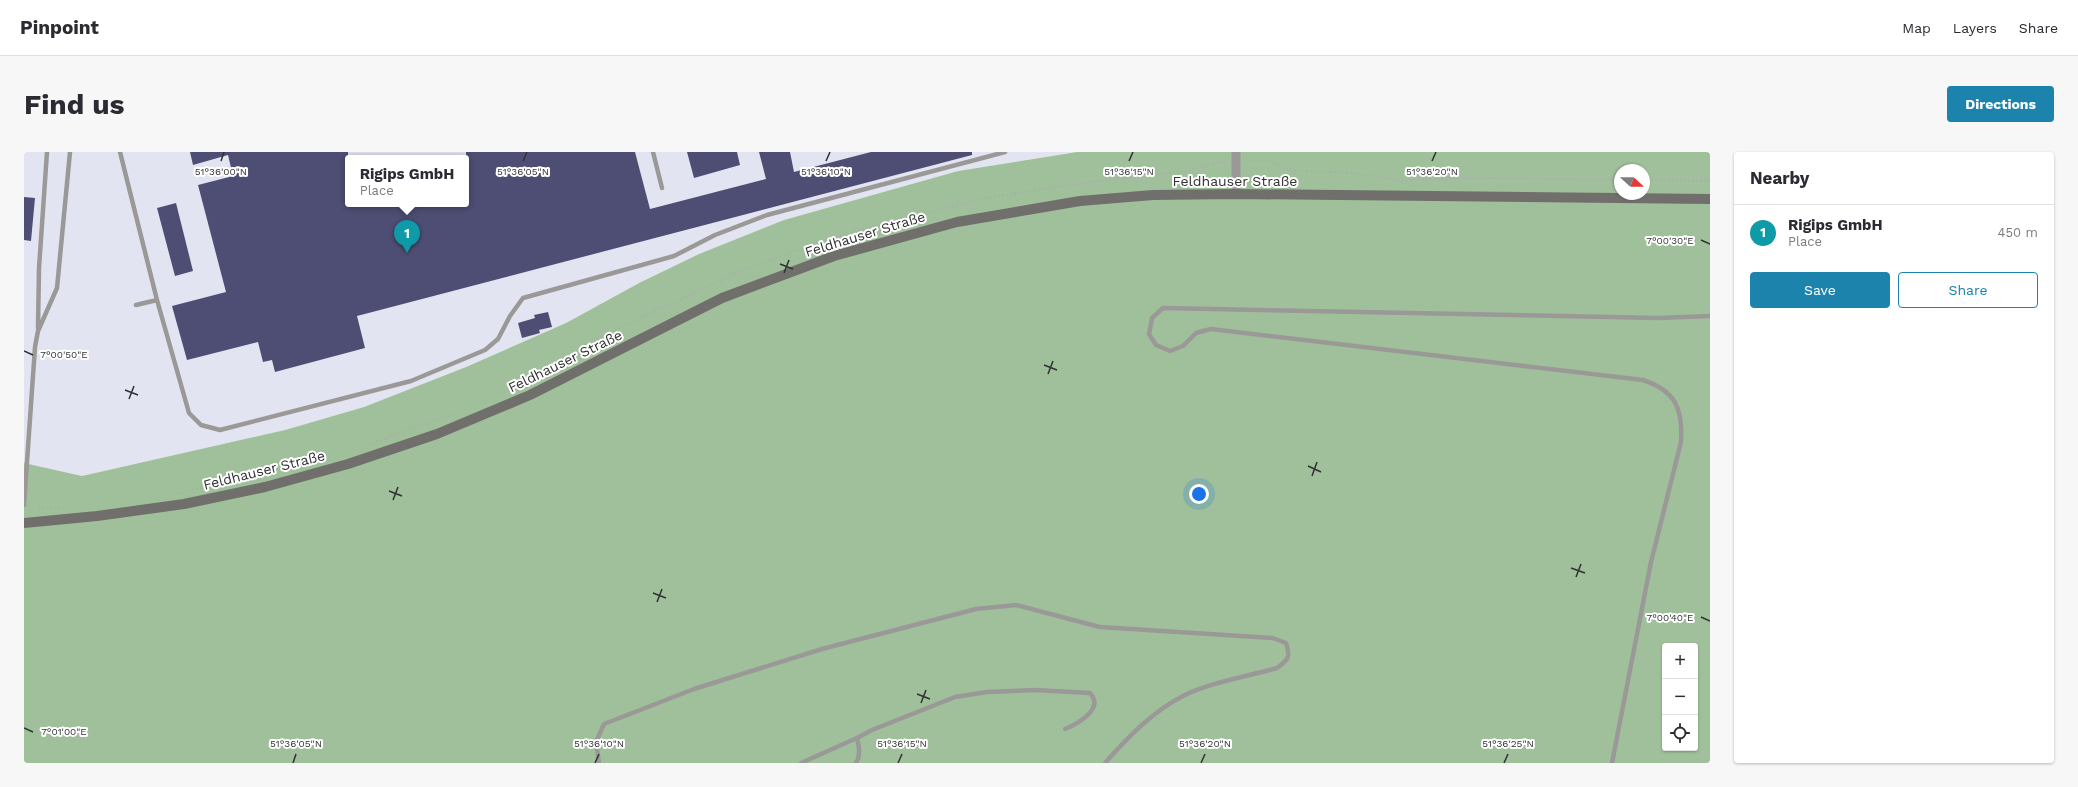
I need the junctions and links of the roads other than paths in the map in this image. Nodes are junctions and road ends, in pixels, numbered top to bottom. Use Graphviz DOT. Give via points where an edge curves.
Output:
graph roads {
  1 [pos="47,152"];
  2 [pos="70,152"];
  3 [pos="120,152"];
  4 [pos="653,152"];
  5 [pos="1005,152"];
  6 [pos="1236,152"];
  7 [pos="662,188"];
  8 [pos="1236,194"];
  9 [pos="1710,199"];
  10 [pos="157,300"];
  11 [pos="136,305"];
  12 [pos="1710,316"];
  13 [pos="38,331"];
  14 [pos="24,505"];
  15 [pos="24,523"];
  16 [pos="1065,729"];
  17 [pos="857,738"];
  18 [pos="599,763"];
  19 [pos="801,763"];
  20 [pos="856,763"];
  21 [pos="1105,763"];
  22 [pos="1612,763"];
  1 -- 13 [label="lane" via="38,279"];
  2 -- 13 [label="lane" via="57,288"];
  3 -- 10 [label="lane"];
  4 -- 7 [label="lane"];
  5 -- 10 [label="lane" via="767,215 715,235 674,256 523,298 498,339 485,350 411,381 220,430 201,424 189,413"];
  6 -- 8 [label="street"];
  8 -- 9 [label="street, Feldhauser Straße"];
  8 -- 15 [label="street, Feldhauser Straße" via="1153,195 1080,201 957,222 834,256 722,298 530,395 437,434 348,464 265,487 184,504"];
  10 -- 11 [label="lane"];
  12 -- 22 [label="lane" via="1658,318 1162,308 1152,318 1149,334 1156,346 1170,351 1183,346 1196,333 1211,329 1643,380 1659,386 1672,397 1680,409 1680,442 1651,562"];
  13 -- 14 [label="lane"];
  16 -- 17 [label="lane" via="1082,721 1090,712 1094,702 1090,693 1035,690 987,692 955,697"];
  17 -- 19 [label="lane"];
  17 -- 20 [label="lane" via="859,759"];
  18 -- 21 [label="lane" via="596,742 604,724 717,682 822,649 976,609 1016,605 1100,627 1273,638 1286,643 1289,653 1286,661 1277,668 1184,695 1146,720"];
}
